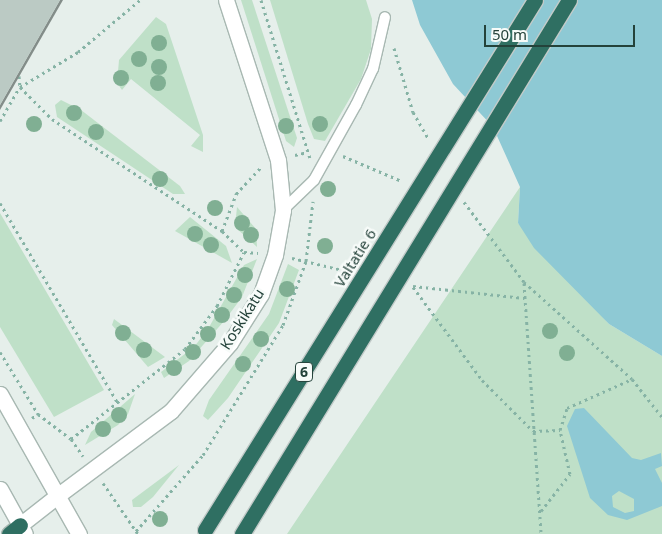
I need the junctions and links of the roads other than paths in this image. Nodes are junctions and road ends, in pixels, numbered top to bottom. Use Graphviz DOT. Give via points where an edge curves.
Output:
graph roads {
  1 [pos="226,0"];
  2 [pos="535,0"];
  3 [pos="569,0"];
  4 [pos="385,17"];
  5 [pos="283,210"];
  6 [pos="0,394"];
  7 [pos="0,489"];
  8 [pos="57,496"];
  9 [pos="18,531"];
  10 [pos="203,533"];
  11 [pos="79,534"];
  12 [pos="242,534"];
  1 -- 5 [label="street, Koskikatu" via="278,160"];
  2 -- 10 [label="highway, Valtatie 6 / 6, bridge"];
  3 -- 12 [label="highway, 6, bridge"];
  4 -- 5 [label="lane" via="373,69 330,151 314,180"];
  5 -- 8 [label="street, Koskikatu" via="276,255 261,294 230,343 171,411"];
  6 -- 8 [label="street"];
  7 -- 9 [label="street"];
  8 -- 9 [label="street, Koskikatu"];
  8 -- 11 [label="street"];
}
